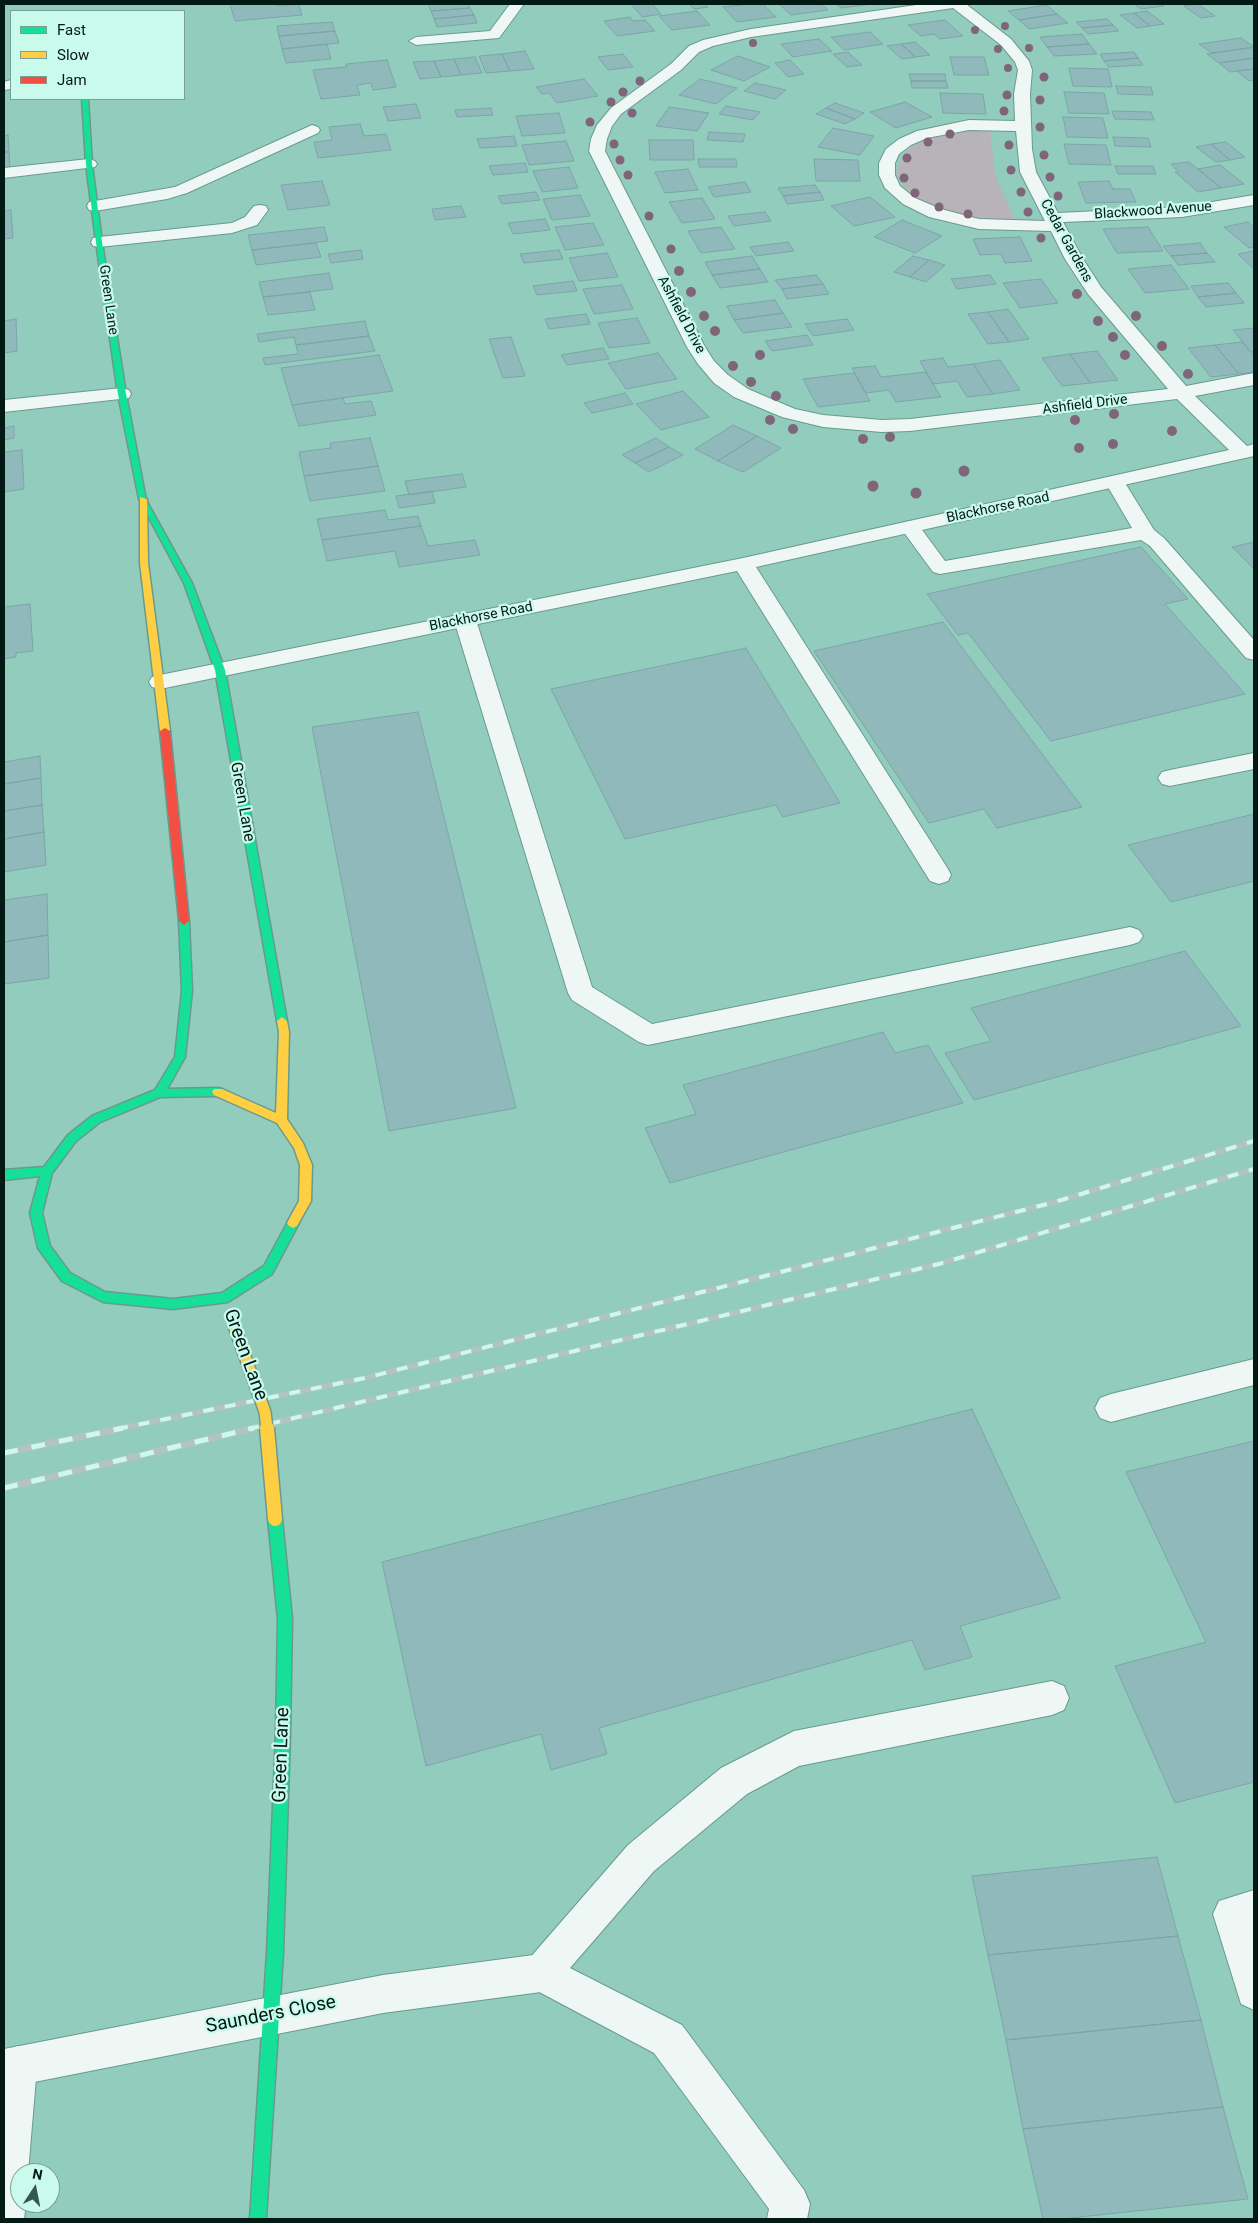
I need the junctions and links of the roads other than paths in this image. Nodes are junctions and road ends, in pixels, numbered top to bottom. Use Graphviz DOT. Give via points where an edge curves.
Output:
graph roads {
  1 [pos="517,4"];
  2 [pos="951,4"];
  3 [pos="956,4"];
  4 [pos="416,41"];
  5 [pos="85,100"];
  6 [pos="1022,126"];
  7 [pos="312,130"];
  8 [pos="89,164"];
  9 [pos="4,173"];
  10 [pos="1254,200"];
  11 [pos="95,206"];
  12 [pos="260,210"];
  13 [pos="1053,222"];
  14 [pos="99,242"];
  15 [pos="1254,380"];
  16 [pos="1181,393"];
  17 [pos="122,394"];
  18 [pos="4,406"];
  19 [pos="1248,452"];
  20 [pos="1115,482"];
  21 [pos="143,499"];
  22 [pos="910,527"];
  23 [pos="1146,534"];
  24 [pos="742,564"];
  25 [pos="465,620"];
  26 [pos="1254,653"];
  27 [pos="220,670"];
  28 [pos="160,682"];
  29 [pos="1254,761"];
  30 [pos="1170,778"];
  31 [pos="939,875"];
  32 [pos="1130,936"];
  33 [pos="159,1093"];
  34 [pos="281,1120"];
  35 [pos="47,1171"];
  36 [pos="4,1175"];
  37 [pos="228,1311"];
  38 [pos="1254,1372"];
  39 [pos="1111,1408"];
  40 [pos="1052,1698"];
  41 [pos="1254,1909"];
  42 [pos="540,1974"];
  43 [pos="1254,1991"];
  44 [pos="270,2015"];
  45 [pos="10,2067"];
  46 [pos="794,2214"];
  47 [pos="4,2219"];
  48 [pos="258,2219"];
  1 -- 4 [label="street" via="494,35"];
  2 -- 16 [label="street, Ashfield Drive" via="751,33 708,43 694,49 676,67 616,111 598,139 597,150 696,347 721,379 740,393 789,413 854,424 910,425"];
  3 -- 6 [label="street, Cedar Gardens" via="1006,42 1022,61 1025,78"];
  5 -- 8 [label="street, Green Lane"];
  6 -- 13 [label="street, Cedar Gardens" via="1028,172"];
  6 -- 13 [label="street, Blackwood Avenue" via="969,125 923,134 892,152 887,174 893,188 909,201 935,213 979,224"];
  7 -- 11 [label="street" via="181,190"];
  8 -- 9 [label="street"];
  8 -- 11 [label="street, Green Lane"];
  10 -- 13 [label="street, Blackwood Avenue" via="1182,212"];
  11 -- 14 [label="street, Green Lane"];
  12 -- 14 [label="street" via="252,221 238,227"];
  13 -- 16 [label="street, Cedar Gardens" via="1094,290"];
  14 -- 17 [label="street, Green Lane"];
  15 -- 16 [label="street, Ashfield Drive"];
  16 -- 19 [label="street, Cedar Gardens"];
  17 -- 18 [label="street"];
  17 -- 21 [label="street, Green Lane"];
  19 -- 20 [label="street, Blackhorse Road"];
  20 -- 22 [label="street, Blackhorse Road"];
  20 -- 23 [label="street"];
  21 -- 27 [label="street, Green Lane" via="188,583"];
  21 -- 28 [label="street, Green Lane" via="144,562"];
  22 -- 23 [label="street" via="940,568"];
  22 -- 24 [label="street, Blackhorse Road"];
  23 -- 26 [label="street" via="1158,542"];
  24 -- 25 [label="street, Blackhorse Road"];
  24 -- 31 [label="street"];
  25 -- 27 [label="street, Blackhorse Road"];
  25 -- 32 [label="street" via="581,993 648,1035"];
  27 -- 28 [label="street, Blackhorse Road"];
  27 -- 34 [label="street, Green Lane" via="284,1032"];
  28 -- 33 [label="street, Green Lane" via="184,920 187,991 180,1057"];
  29 -- 30 [label="street"];
  33 -- 34 [label="street, Green Lane" via="218,1092"];
  33 -- 35 [label="street, Green Lane" via="96,1119 72,1138"];
  34 -- 37 [label="street, Green Lane" via="299,1146 306,1165 305,1201 268,1270"];
  35 -- 36 [label="street"];
  35 -- 37 [label="street, Green Lane" via="36,1213 44,1248 66,1276 103,1297"];
  37 -- 44 [label="street, Green Lane, bridge" via="266,1412 285,1619 275,1953"];
  38 -- 39 [label="street"];
  40 -- 42 [label="street" via="794,1749 734,1781 641,1858"];
  41 -- 43 [label="street" via="1232,1914"];
  42 -- 44 [label="street, Saunders Close" via="383,1994"];
  42 -- 46 [label="street" via="668,2039"];
  44 -- 45 [label="street, Saunders Close"];
  44 -- 48 [label="street, Green Lane"];
  45 -- 47 [label="street"];
}
